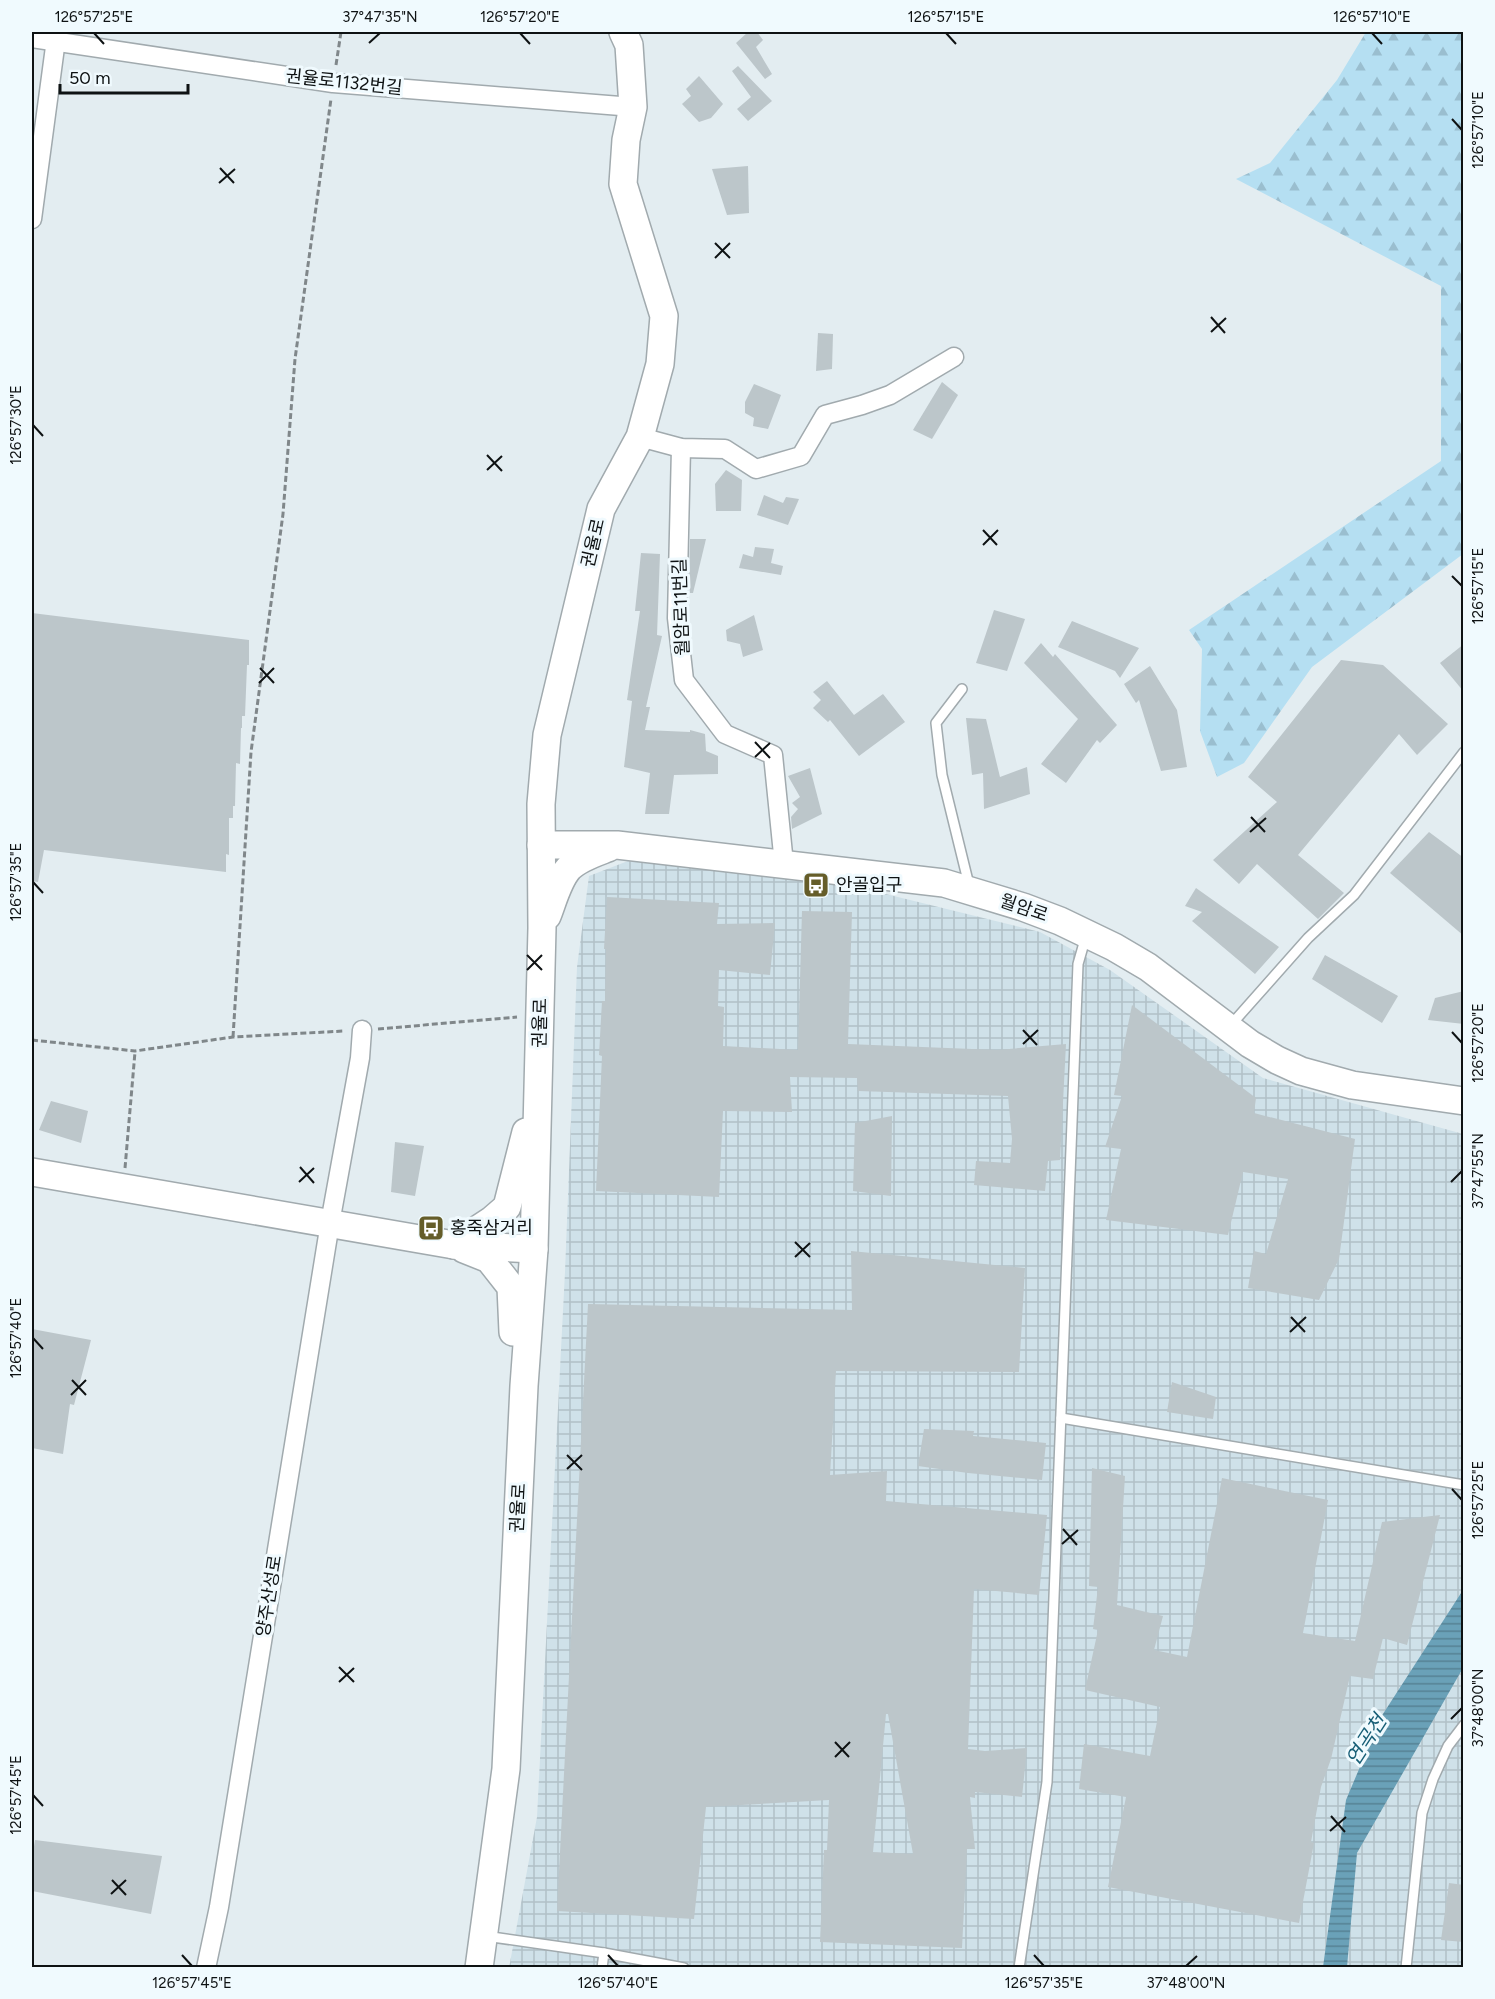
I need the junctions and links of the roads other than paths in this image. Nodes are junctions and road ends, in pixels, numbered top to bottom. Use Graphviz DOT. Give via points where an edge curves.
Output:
graph roads {
  1 [pos="623,32"];
  2 [pos="57,36"];
  3 [pos="32,38"];
  4 [pos="633,107"];
  5 [pos="32,219"];
  6 [pos="954,357"];
  7 [pos="640,437"];
  8 [pos="681,448"];
  9 [pos="962,689"];
  10 [pos="1464,752"];
  11 [pos="541,804"];
  12 [pos="541,845"];
  13 [pos="617,845"];
  14 [pos="784,864"];
  15 [pos="970,891"];
  16 [pos="542,928"];
  17 [pos="1087,933"];
  18 [pos="1228,1027"];
  19 [pos="362,1030"];
  20 [pos="538,1090"];
  21 [pos="1464,1101"];
  22 [pos="32,1172"];
  23 [pos="330,1223"];
  24 [pos="454,1245"];
  25 [pos="534,1249"];
  26 [pos="524,1386"];
  27 [pos="1061,1419"];
  28 [pos="1464,1485"];
  29 [pos="1464,1725"];
  30 [pos="482,1935"];
  31 [pos="604,1953"];
  32 [pos="206,1968"];
  33 [pos="479,1968"];
  34 [pos="602,1968"];
  35 [pos="684,1968"];
  36 [pos="1019,1968"];
  37 [pos="1406,1968"];
  1 -- 4 [label="main road, 권율로" via="629,45"];
  2 -- 3 [label="street, 권율로1132번길"];
  2 -- 4 [label="street, 권율로1132번길" via="333,83"];
  2 -- 5 [label="street"];
  4 -- 7 [label="main road, 권율로" via="623,184 664,316 660,364"];
  6 -- 8 [label="street" via="890,394 825,415 801,456 756,468 725,449"];
  7 -- 8 [label="street"];
  7 -- 11 [label="main road, 권율로" via="601,509 547,735"];
  8 -- 14 [label="street, 월암로11번길" via="677,618 684,680 725,734 773,755"];
  9 -- 15 [label="lane" via="936,723 942,775"];
  10 -- 18 [label="lane" via="1354,895 1308,938"];
  11 -- 12 [label="main road, 권율로"];
  11 -- 13 [label="main road" via="550,817 568,828"];
  12 -- 13 [label="main road, 월암로"];
  12 -- 16 [label="main road, 권율로"];
  13 -- 14 [label="main road, 월암로"];
  13 -- 16 [label="main road" via="588,855 569,868"];
  14 -- 15 [label="main road, 월암로" via="910,878"];
  15 -- 17 [label="main road, 월암로"];
  16 -- 20 [label="main road, 권율로"];
  17 -- 18 [label="main road, 월암로" via="1148,967"];
  17 -- 27 [label="lane" via="1078,964"];
  18 -- 21 [label="main road, 월암로" via="1277,1060 1328,1080"];
  19 -- 23 [label="street, 양주산성로"];
  20 -- 24 [label="main road" via="507,1207"];
  20 -- 25 [label="main road, 권율로"];
  22 -- 23 [label="main road"];
  23 -- 24 [label="main road"];
  23 -- 32 [label="street, 양주산성로"];
  24 -- 25 [label="main road"];
  24 -- 26 [label="main road" via="489,1259 512,1287 514,1355"];
  25 -- 26 [label="main road, 권율로"];
  26 -- 30 [label="main road, 권율로" via="506,1769"];
  27 -- 28 [label="lane"];
  27 -- 36 [label="lane" via="1047,1782"];
  29 -- 37 [label="lane" via="1448,1746 1422,1813"];
  30 -- 31 [label="lane"];
  30 -- 33 [label="main road, 권율로"];
  31 -- 34 [label="lane"];
  31 -- 35 [label="lane"];
}
